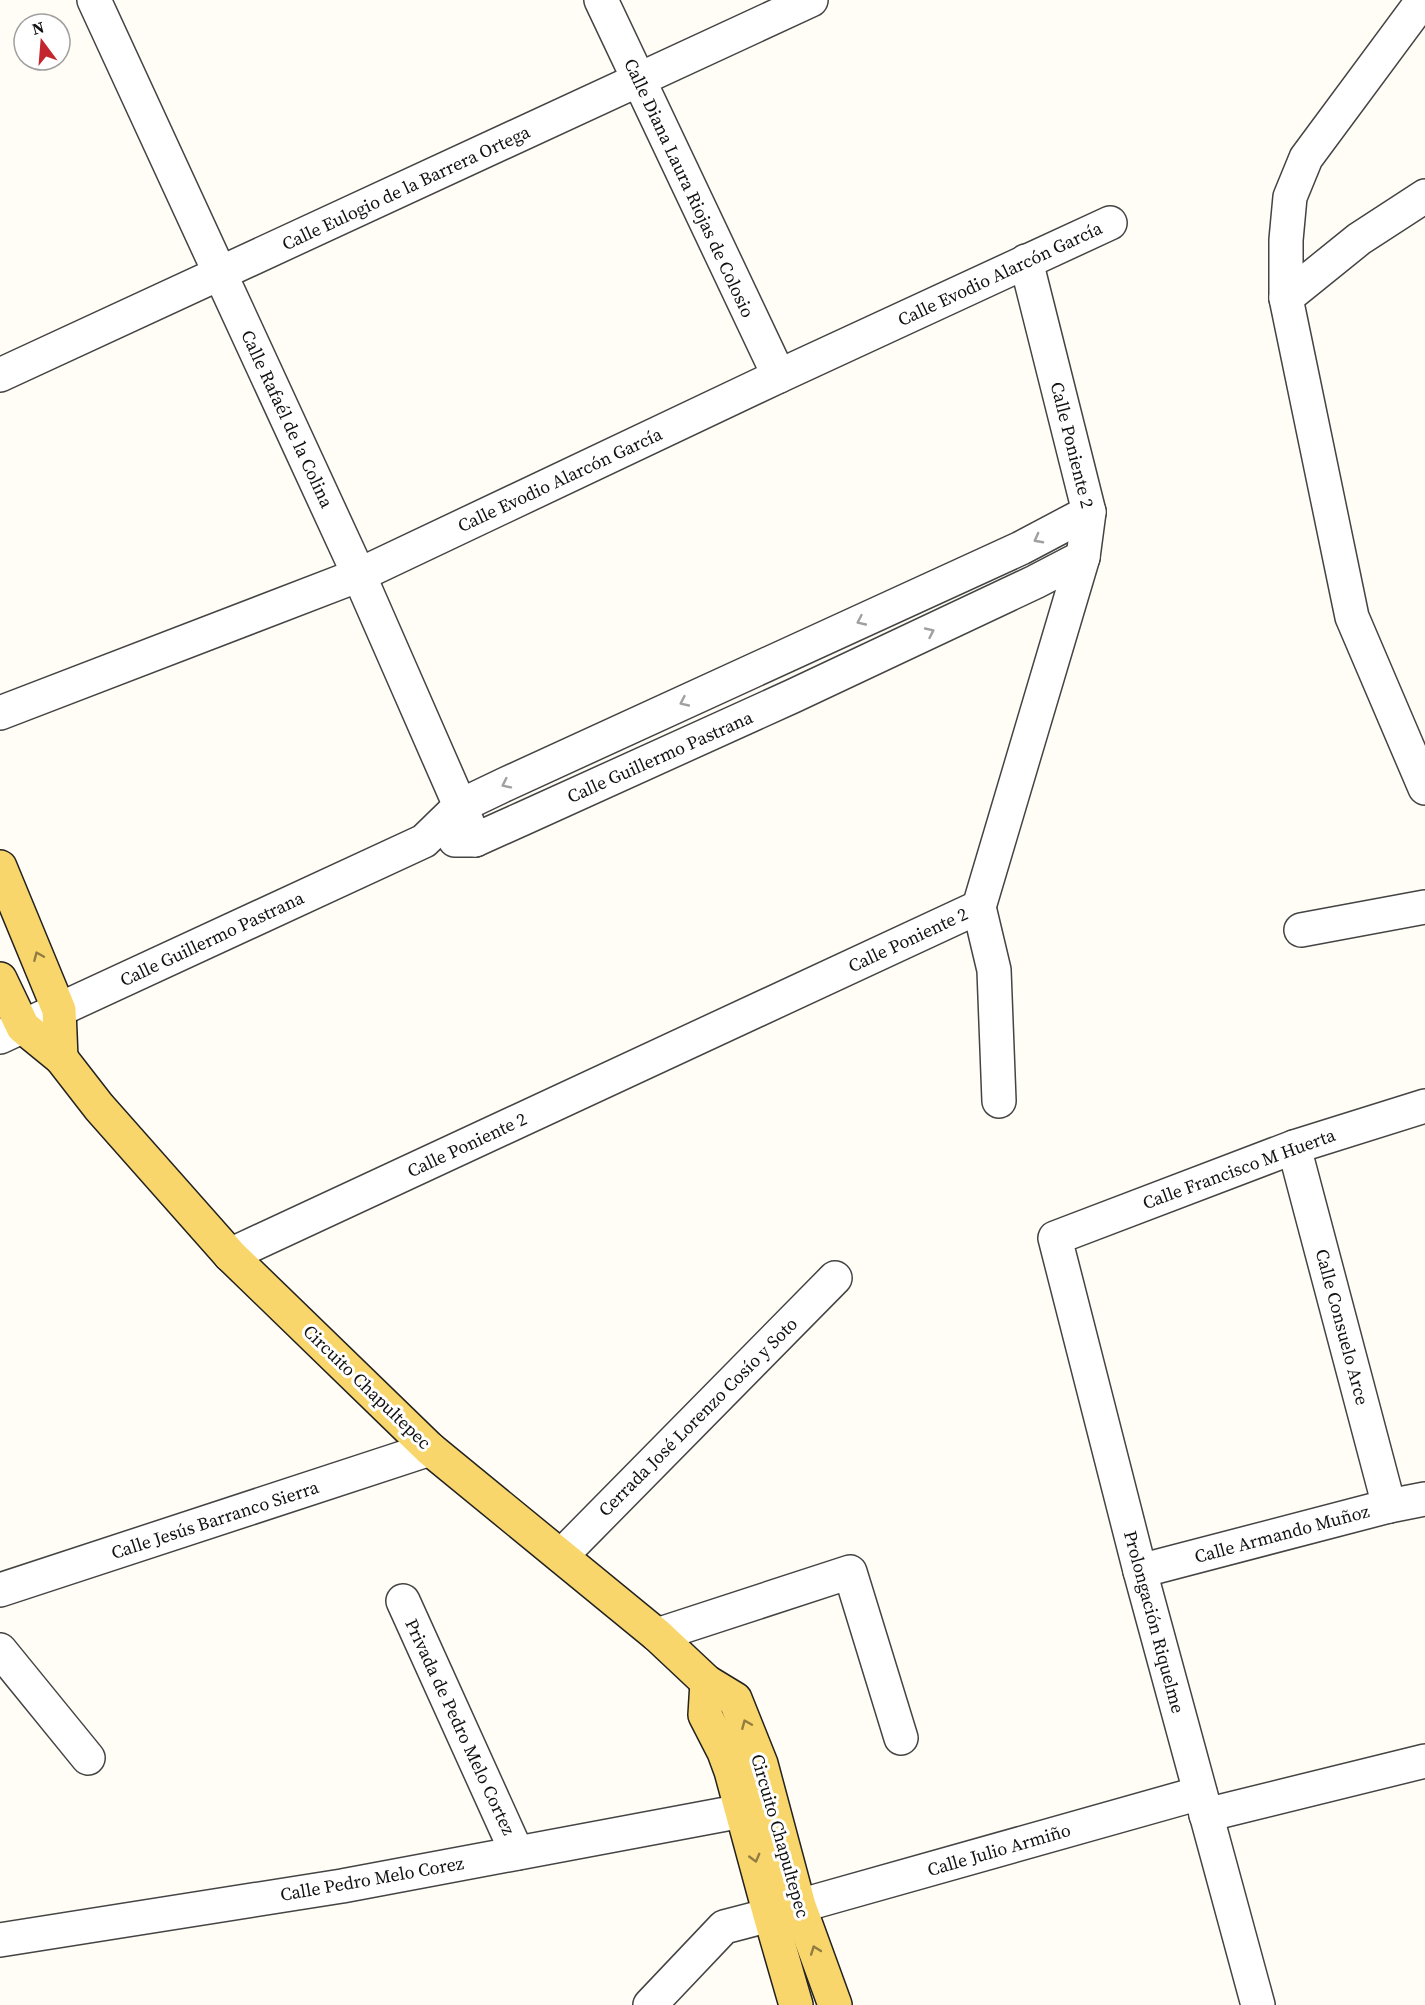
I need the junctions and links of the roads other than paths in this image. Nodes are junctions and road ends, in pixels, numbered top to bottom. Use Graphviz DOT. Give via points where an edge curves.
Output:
graph roads {
  1 [pos="94,0"];
  2 [pos="601,0"];
  3 [pos="812,0"];
  4 [pos="1423,0"];
  5 [pos="637,81"];
  6 [pos="1425,196"];
  7 [pos="1110,223"];
  8 [pos="1026,261"];
  9 [pos="220,274"];
  10 [pos="1286,298"];
  11 [pos="0,375"];
  12 [pos="779,376"];
  13 [pos="1089,512"];
  14 [pos="1083,557"];
  15 [pos="359,575"];
  16 [pos="776,660"];
  17 [pos="793,696"];
  18 [pos="0,713"];
  19 [pos="1425,788"];
  20 [pos="460,807"];
  21 [pos="476,840"];
  22 [pos="423,841"];
  23 [pos="0,867"];
  24 [pos="1425,907"];
  25 [pos="979,908"];
  26 [pos="1301,930"];
  27 [pos="0,980"];
  28 [pos="59,1010"];
  29 [pos="11,1032"];
  30 [pos="61,1058"];
  31 [pos="999,1101"];
  32 [pos="1425,1106"];
  33 [pos="1294,1147"];
  34 [pos="1054,1238"];
  35 [pos="230,1255"];
  36 [pos="835,1278"];
  37 [pos="430,1449"];
  38 [pos="1425,1499"];
  39 [pos="1389,1506"];
  40 [pos="561,1556"];
  41 [pos="1140,1571"];
  42 [pos="0,1590"];
  43 [pos="403,1601"];
  44 [pos="657,1635"];
  45 [pos="0,1650"];
  46 [pos="707,1682"];
  47 [pos="901,1738"];
  48 [pos="88,1758"];
  49 [pos="1425,1761"];
  50 [pos="1203,1804"];
  51 [pos="742,1811"];
  52 [pos="518,1853"];
  53 [pos="784,1910"];
  54 [pos="0,1940"];
  55 [pos="1250,2003"];
  56 [pos="650,2005"];
  57 [pos="796,2005"];
  58 [pos="835,2005"];
  1 -- 9 [label="street, Calle Rafaél de la Colina"];
  2 -- 5 [label="street, Calle Diana Laura Riojas de Colosio"];
  3 -- 5 [label="street, Calle Eulogio de la Barrera Ortega"];
  4 -- 10 [label="street" via="1306,158 1290,197"];
  5 -- 9 [label="street, Calle Eulogio de la Barrera Ortega"];
  5 -- 12 [label="street, Calle Diana Laura Riojas de Colosio"];
  6 -- 10 [label="street" via="1359,239"];
  7 -- 8 [label="street, Calle Evodio Alarcón García"];
  8 -- 12 [label="street, Calle Evodio Alarcón García"];
  8 -- 13 [label="street, Calle Poniente 2"];
  9 -- 11 [label="street, Calle Eulogio de la Barrera Ortega"];
  9 -- 15 [label="street, Calle Rafaél de la Colina"];
  10 -- 19 [label="street" via="1352,617"];
  12 -- 15 [label="street, Calle Evodio Alarcón García"];
  13 -- 14 [label="street, Calle Poniente 2"];
  13 -- 16 [label="street, Calle Guillermo Pastrana, one-way" via="1021,548"];
  17 -- 14 [label="street, Calle Guillermo Pastrana, one-way"];
  14 -- 25 [label="street, Calle Poniente 2"];
  15 -- 18 [label="street, Calle Evodio Alarcón García"];
  15 -- 20 [label="street, Calle Rafaél de la Colina"];
  16 -- 17 [label="street"];
  16 -- 20 [label="street, Calle Guillermo Pastrana, one-way"];
  17 -- 21 [label="street, Calle Guillermo Pastrana"];
  20 -- 21 [label="street, Calle Rafaél de la Colina"];
  20 -- 22 [label="street, Calle Guillermo Pastrana"];
  21 -- 22 [label="street, Calle Guillermo Pastrana"];
  22 -- 28 [label="street, Calle Guillermo Pastrana"];
  28 -- 23 [label="main road, one-way"];
  24 -- 26 [label="street"];
  25 -- 31 [label="street" via="994,970"];
  25 -- 35 [label="street, Calle Poniente 2"];
  27 -- 29 [label="main road, Circuito Chapultepec"];
  28 -- 29 [label="street, Calle Guillermo Pastrana"];
  28 -- 30 [label="main road"];
  29 -- 30 [label="main road, Circuito Chapultepec"];
  30 -- 35 [label="main road, Circuito Chapultepec" via="99,1107"];
  32 -- 33 [label="street, Calle Francisco M Huerta"];
  33 -- 34 [label="street, Calle Francisco M Huerta"];
  33 -- 39 [label="street, Calle Consuelo Arce"];
  34 -- 41 [label="street, Prolongación Riquelme"];
  35 -- 37 [label="main road, Circuito Chapultepec"];
  36 -- 40 [label="street, Cerrada José Lorenzo Cosío y Soto"];
  37 -- 40 [label="main road, Circuito Chapultepec"];
  37 -- 42 [label="street, Calle Jesús Barranco Sierra"];
  38 -- 39 [label="street, Calle Armando Muñoz"];
  39 -- 41 [label="street, Calle Armando Muñoz"];
  40 -- 44 [label="main road, Circuito Chapultepec"];
  41 -- 50 [label="street, Prolongación Riquelme"];
  43 -- 52 [label="street, Privada de Pedro Melo Cortez"];
  44 -- 46 [label="main road, Circuito Chapultepec"];
  44 -- 47 [label="street" via="850,1572"];
  45 -- 48 [label="street"];
  46 -- 51 [label="main road, Circuito Chapultepec" via="705,1715 724,1752"];
  53 -- 46 [label="main road, Circuito Chapultepec, one-way" via="753,1741 735,1698"];
  49 -- 50 [label="street, Calle Julio Armiño"];
  50 -- 53 [label="street, Calle Julio Armiño"];
  50 -- 55 [label="street, Prolongación Riquelme"];
  51 -- 52 [label="street, Calle Pedro Melo Corez"];
  51 -- 53 [label="main road, Circuito Chapultepec, one-way"];
  52 -- 54 [label="street, Calle Pedro Melo Corez" via="342,1886"];
  53 -- 56 [label="street, Calle Julio Armiño" via="724,1927"];
  53 -- 57 [label="main road, Circuito Chapultepec"];
  58 -- 53 [label="main road, Circuito Chapultepec, one-way"];
}
